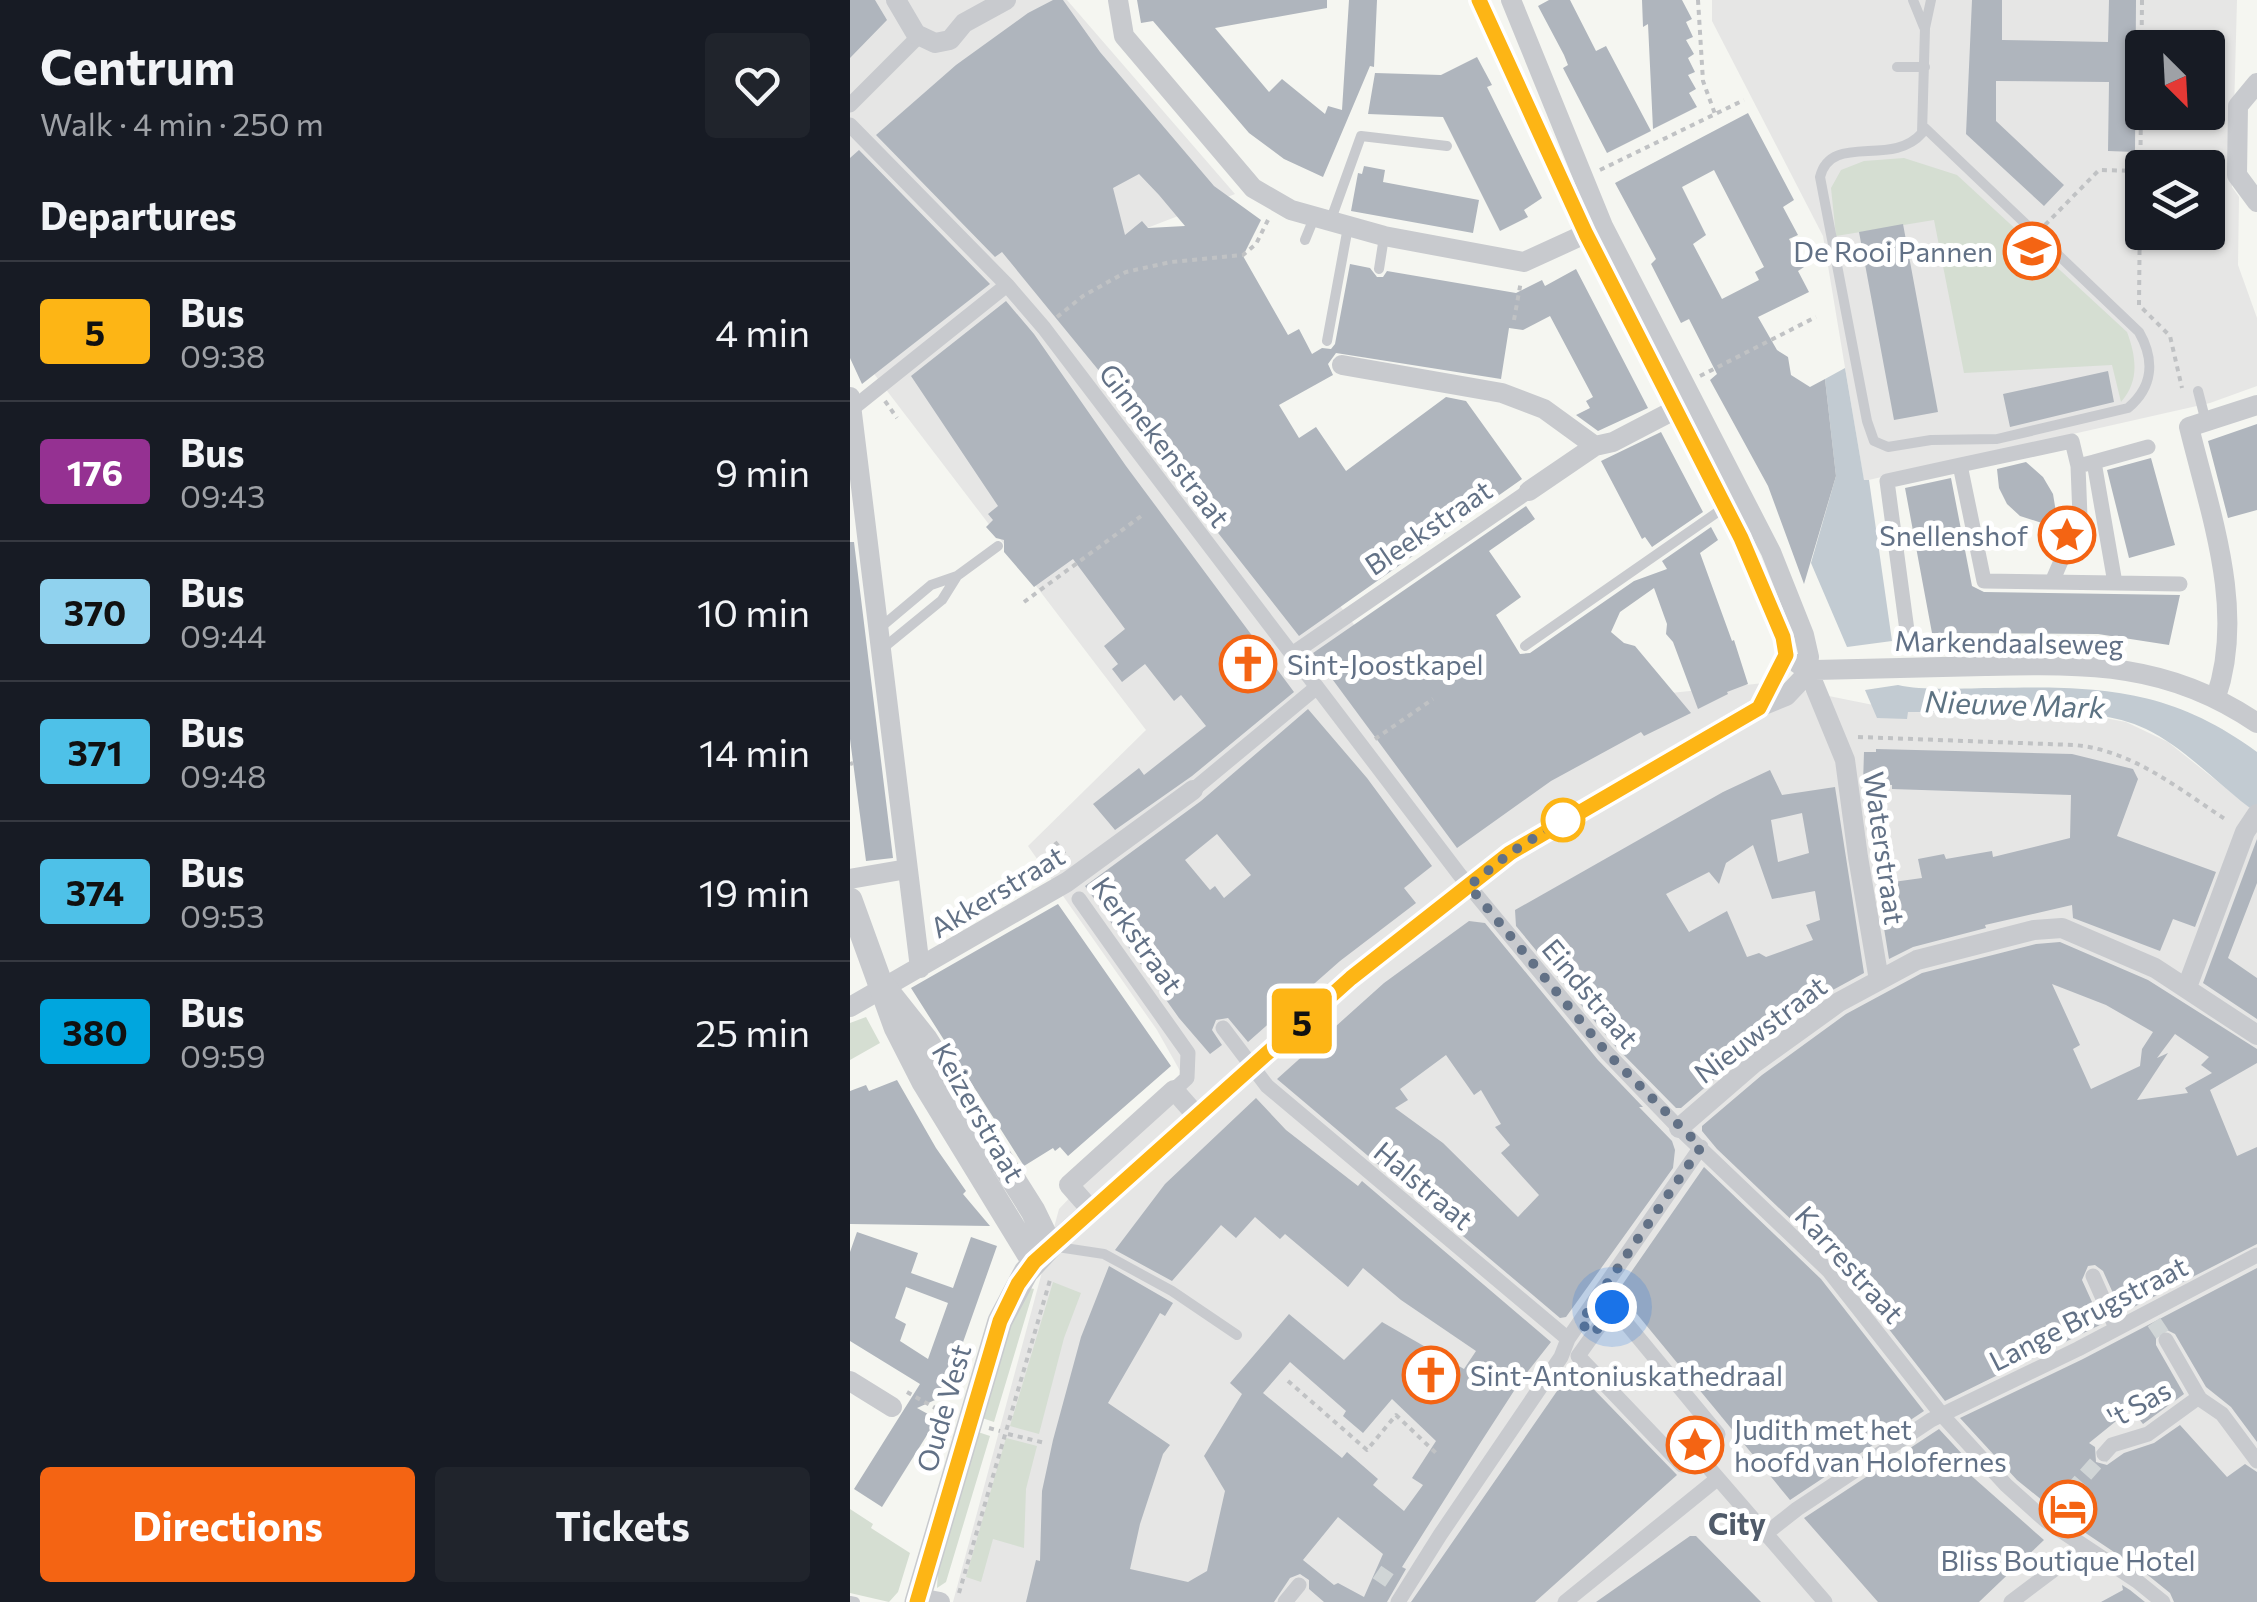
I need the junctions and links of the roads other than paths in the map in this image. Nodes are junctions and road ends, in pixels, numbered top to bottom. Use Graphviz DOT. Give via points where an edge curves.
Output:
graph roads {
  1 [pos="896,0"];
  2 [pos="914,0"];
  3 [pos="960,0"];
  4 [pos="1006,0"];
  5 [pos="1118,0"];
  6 [pos="1479,0"];
  7 [pos="1511,0"];
  8 [pos="1913,0"];
  9 [pos="1931,0"];
  10 [pos="964,23"];
  11 [pos="1925,28"];
  12 [pos="914,29"];
  13 [pos="1898,67"];
  14 [pos="1925,67"];
  15 [pos="2257,82"];
  16 [pos="850,105"];
  17 [pos="850,126"];
  18 [pos="1925,128"];
  19 [pos="1447,146"];
  20 [pos="2257,202"];
  21 [pos="1331,222"];
  22 [pos="1594,230"];
  23 [pos="1384,236"];
  24 [pos="1304,240"];
  25 [pos="1379,270"];
  26 [pos="1007,285"];
  27 [pos="1327,340"];
  28 [pos="1342,365"];
  29 [pos="2198,390"];
  30 [pos="1684,398"];
  31 [pos="851,403"];
  32 [pos="2257,405"];
  33 [pos="2196,425"];
  34 [pos="1595,446"];
  35 [pos="2148,447"];
  36 [pos="2086,464"];
  37 [pos="1960,465"];
  38 [pos="1529,491"];
  39 [pos="1734,502"];
  40 [pos="998,546"];
  41 [pos="1638,551"];
  42 [pos="1657,554"];
  43 [pos="958,576"];
  44 [pos="2052,582"];
  45 [pos="2116,583"];
  46 [pos="2180,584"];
  47 [pos="1908,638"];
  48 [pos="880,639"];
  49 [pos="1525,646"];
  50 [pos="1292,654"];
  51 [pos="1786,655"];
  52 [pos="1808,670"];
  53 [pos="1773,686"];
  54 [pos="1317,687"];
  55 [pos="2216,697"];
  56 [pos="1759,708"];
  57 [pos="2257,723"];
  58 [pos="1192,790"];
  59 [pos="2252,820"];
  60 [pos="907,870"];
  61 [pos="850,879"];
  62 [pos="1469,886"];
  63 [pos="1073,890"];
  64 [pos="850,900"];
  65 [pos="920,968"];
  66 [pos="1881,985"];
  67 [pos="883,986"];
  68 [pos="2187,986"];
  69 [pos="850,1007"];
  70 [pos="1224,1028"];
  71 [pos="2257,1035"];
  72 [pos="1250,1066"];
  73 [pos="1174,1090"];
  74 [pos="1196,1114"];
  75 [pos="1679,1128"];
  76 [pos="1710,1151"];
  77 [pos="1091,1210"];
  78 [pos="1042,1254"];
  79 [pos="2257,1255"];
  80 [pos="2093,1276"];
  81 [pos="1580,1323"];
  82 [pos="2116,1328"];
  83 [pos="1594,1334"];
  84 [pos="1237,1335"];
  85 [pos="1568,1339"];
  86 [pos="2166,1340"];
  87 [pos="850,1381"];
  88 [pos="2199,1398"];
  89 [pos="892,1408"];
  90 [pos="1942,1414"];
  91 [pos="1696,1454"];
  92 [pos="2104,1454"];
  93 [pos="2257,1461"];
  94 [pos="1717,1479"];
  95 [pos="1764,1535"];
  96 [pos="2084,1547"];
  97 [pos="1299,1585"];
  98 [pos="1400,1592"];
  99 [pos="925,1600"];
  100 [pos="1285,1602"];
  101 [pos="1566,1602"];
  102 [pos="1824,1602"];
  103 [pos="2011,1602"];
  104 [pos="2163,1602"];
  1 -- 12 [label="street"];
  2 -- 12 [label="street"];
  3 -- 10 [label="street"];
  4 -- 10 [label="street"];
  5 -- 21 [label="street" via="1124,36 1237,172 1276,202"];
  6 -- 22 [label="street"];
  7 -- 22 [label="street" via="1583,178"];
  8 -- 11 [label="lane"];
  9 -- 11 [label="lane"];
  10 -- 12 [label="street" via="943,43 928,42"];
  11 -- 14 [label="lane"];
  12 -- 16 [label="street"];
  13 -- 14 [label="lane"];
  14 -- 18 [label="lane"];
  15 -- 20 [label="street" via="2238,106 2237,175"];
  17 -- 26 [label="street, Ginnekenstraat"];
  18 -- 18 [label="lane" via="1902,149 1848,152 1820,172 1867,420 1878,444 1997,439 2122,412 2141,395 2150,371 2142,338"];
  19 -- 21 [label="lane" via="1361,136"];
  21 -- 23 [label="street"];
  21 -- 24 [label="lane"];
  21 -- 27 [label="lane"];
  22 -- 23 [label="street" via="1524,262"];
  22 -- 30 [label="street"];
  23 -- 25 [label="lane"];
  26 -- 31 [label="street"];
  26 -- 50 [label="street, Ginnekenstraat"];
  28 -- 34 [label="street" via="1502,393 1544,409"];
  29 -- 33 [label="lane"];
  30 -- 34 [label="street, Bleekstraat" via="1613,442"];
  30 -- 39 [label="street"];
  31 -- 48 [label="street"];
  32 -- 33 [label="street"];
  33 -- 55 [label="street" via="2226,590 2225,665"];
  34 -- 38 [label="street, Bleekstraat"];
  35 -- 36 [label="street"];
  36 -- 37 [label="street" via="2072,441"];
  36 -- 44 [label="street" via="2080,517"];
  36 -- 45 [label="street"];
  37 -- 44 [label="street" via="1984,581"];
  37 -- 47 [label="street" via="1887,481"];
  38 -- 50 [label="street, Bleekstraat"];
  39 -- 42 [label="lane"];
  39 -- 51 [label="street"];
  39 -- 52 [label="street" via="1771,552 1804,634"];
  40 -- 43 [label="lane"];
  41 -- 42 [label="lane"];
  42 -- 49 [label="lane"];
  43 -- 48 [label="lane" via="942,600"];
  43 -- 48 [label="lane" via="931,585"];
  44 -- 45 [label="street"];
  45 -- 46 [label="street"];
  48 -- 60 [label="street"];
  50 -- 54 [label="street, Ginnekenstraat"];
  51 -- 52 [label="street"];
  51 -- 53 [label="street"];
  52 -- 53 [label="street, Markendaalseweg"];
  52 -- 55 [label="street, Markendaalseweg" via="2086,665 2164,677"];
  52 -- 56 [label="street, Oude Vest" via="1792,691"];
  52 -- 66 [label="street, Waterstraat" via="1845,760"];
  53 -- 56 [label="street"];
  54 -- 58 [label="street, Akkerstraat"];
  54 -- 62 [label="street, Ginnekenstraat" via="1409,821"];
  55 -- 57 [label="street, Markendaalseweg"];
  56 -- 62 [label="street, Oude Vest" via="1527,841"];
  58 -- 63 [label="street, Akkerstraat"];
  59 -- 68 [label="street"];
  60 -- 61 [label="street"];
  60 -- 65 [label="street"];
  62 -- 72 [label="street, Oude Vest"];
  62 -- 75 [label="street, Eindstraat" via="1607,1053"];
  63 -- 65 [label="street, Akkerstraat"];
  63 -- 73 [label="street, Kerkstraat" via="1170,1016 1188,1053 1187,1078"];
  64 -- 67 [label="street, Keizerstraat"];
  65 -- 67 [label="street, Akkerstraat"];
  66 -- 68 [label="street, Nieuwstraat" via="1917,960 2062,928"];
  66 -- 75 [label="street, Nieuwstraat" via="1839,1002 1790,1035"];
  67 -- 69 [label="street, Akkerstraat"];
  67 -- 78 [label="street, Keizerstraat" via="924,1082"];
  68 -- 71 [label="street, Nieuwstraat"];
  70 -- 72 [label="street, Halstraat"];
  72 -- 74 [label="street, Oude Vest"];
  72 -- 85 [label="street, Halstraat"];
  73 -- 74 [label="street"];
  73 -- 77 [label="street" via="1069,1185"];
  74 -- 77 [label="street, Oude Vest"];
  75 -- 76 [label="street, Karrestraat"];
  76 -- 81 [label="street"];
  76 -- 90 [label="street, Karrestraat" via="1839,1283"];
  77 -- 78 [label="street, Oude Vest"];
  78 -- 84 [label="lane" via="1104,1254"];
  78 -- 99 [label="street, Oude Vest" via="1000,1321 954,1454 927,1548"];
  79 -- 82 [label="street, Lange Brugstraat" via="2151,1316"];
  80 -- 82 [label="street"];
  81 -- 83 [label="street"];
  81 -- 85 [label="street"];
  82 -- 90 [label="street, Lange Brugstraat"];
  83 -- 91 [label="street" via="1578,1356 1682,1466"];
  83 -- 91 [label="street" via="1612,1307 1718,1434"];
  85 -- 98 [label="street"];
  86 -- 88 [label="street, 't Sas"];
  87 -- 89 [label="street"];
  88 -- 92 [label="street, 't Sas" via="2148,1434"];
  88 -- 93 [label="street, 't Sas" via="2222,1414"];
  90 -- 95 [label="street, Lange Brugstraat"];
  90 -- 96 [label="street, Karrestraat" via="2006,1485"];
  91 -- 94 [label="street"];
  94 -- 95 [label="street"];
  94 -- 101 [label="street"];
  95 -- 102 [label="street"];
  96 -- 103 [label="street"];
  96 -- 104 [label="street, Karrestraat"];
  97 -- 100 [label="street"];
}
